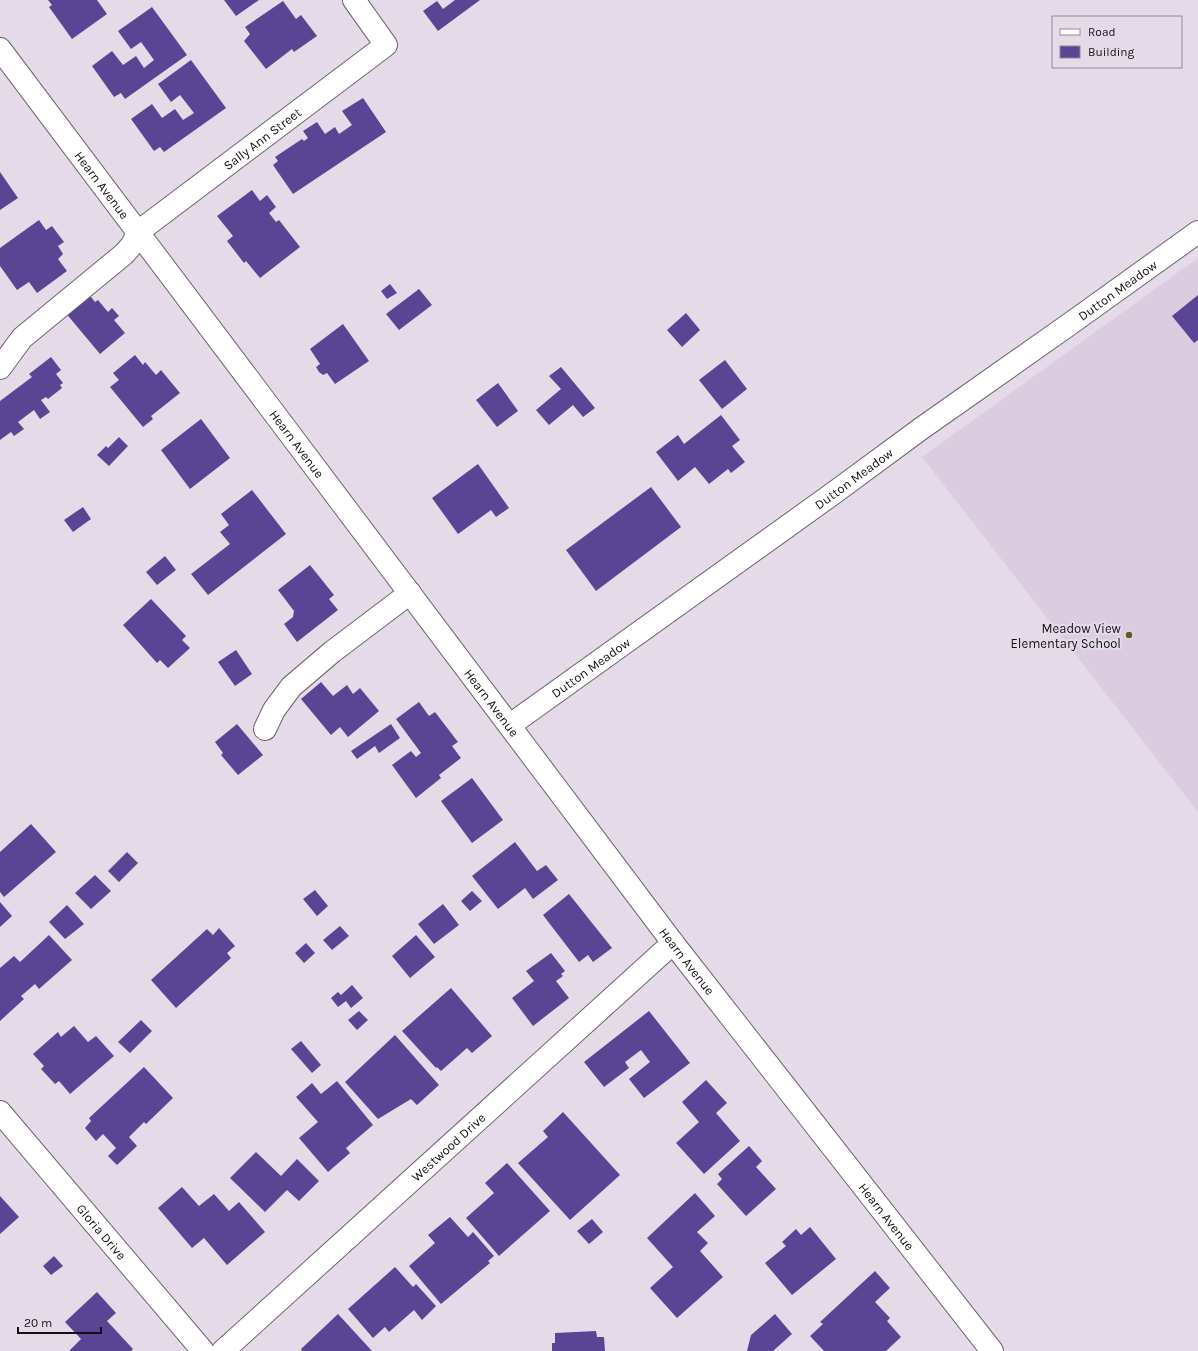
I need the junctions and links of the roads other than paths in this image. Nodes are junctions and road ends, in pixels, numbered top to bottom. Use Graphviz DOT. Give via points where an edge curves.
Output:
graph roads {
  1 [pos="354,0"];
  2 [pos="3,59"];
  3 [pos="138,232"];
  4 [pos="1198,232"];
  5 [pos="0,368"];
  6 [pos="410,593"];
  7 [pos="510,725"];
  8 [pos="265,729"];
  9 [pos="673,943"];
  10 [pos="0,1112"];
  11 [pos="203,1351"];
  12 [pos="223,1351"];
  13 [pos="992,1351"];
  1 -- 3 [label="street, Sally Ann Street" via="386,44"];
  2 -- 3 [label="street, Hearn Avenue"];
  3 -- 5 [label="street" via="124,254 22,338"];
  3 -- 6 [label="street, Hearn Avenue"];
  4 -- 7 [label="street, Dutton Meadow"];
  6 -- 7 [label="street, Hearn Avenue"];
  6 -- 8 [label="street" via="332,652 290,688 274,710"];
  7 -- 9 [label="street, Hearn Avenue"];
  9 -- 12 [label="street, Westwood Drive"];
  9 -- 13 [label="street, Hearn Avenue"];
  10 -- 11 [label="street, Gloria Drive"];
}
